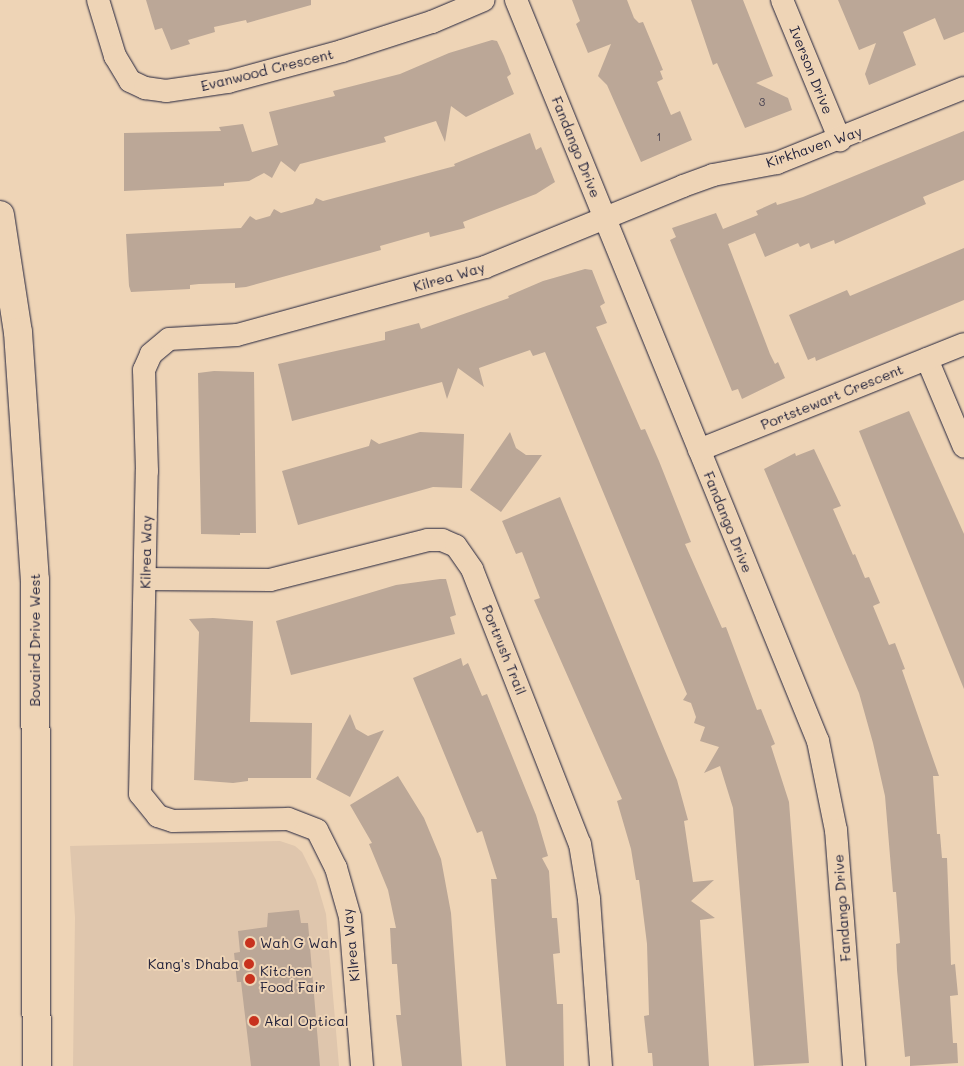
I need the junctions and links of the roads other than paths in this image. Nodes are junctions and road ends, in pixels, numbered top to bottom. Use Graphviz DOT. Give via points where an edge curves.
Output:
graph roads {
  1 [pos="98,0"];
  2 [pos="484,0"];
  3 [pos="516,0"];
  4 [pos="782,0"];
  5 [pos="964,88"];
  6 [pos="840,140"];
  7 [pos="0,215"];
  8 [pos="604,218"];
  9 [pos="964,344"];
  10 [pos="928,359"];
  11 [pos="964,447"];
  12 [pos="699,450"];
  13 [pos="145,579"];
  14 [pos="37,1066"];
  15 [pos="362,1066"];
  16 [pos="601,1066"];
  17 [pos="854,1066"];
  1 -- 2 [label="street, Evanwood Crescent" via="115,56 130,81 145,88 166,91 228,82 342,51 423,25"];
  3 -- 8 [label="street, Fandango Drive"];
  4 -- 6 [label="street, Iverson Drive"];
  5 -- 6 [label="street, Kirkhaven Way"];
  6 -- 8 [label="street, Kirkhaven Way" via="777,163 713,175"];
  7 -- 14 [label="main road, Bovaird Drive West" via="18,332 35,580"];
  8 -- 12 [label="street, Fandango Drive"];
  8 -- 13 [label="street, Kilrea Way" via="485,267 237,335 169,340 151,354 144,370"];
  9 -- 10 [label="street, Portstewart Crescent"];
  10 -- 11 [label="street"];
  10 -- 12 [label="street, Portstewart Crescent"];
  12 -- 17 [label="street, Fandango Drive" via="818,741 836,830"];
  13 -- 15 [label="street, Kilrea Way" via="140,794 158,816 173,821 288,819 317,830 336,868 350,918"];
  13 -- 16 [label="street, Portrush Trail" via="270,580 428,540 442,540 456,546 472,569 580,844 589,899"];
}
